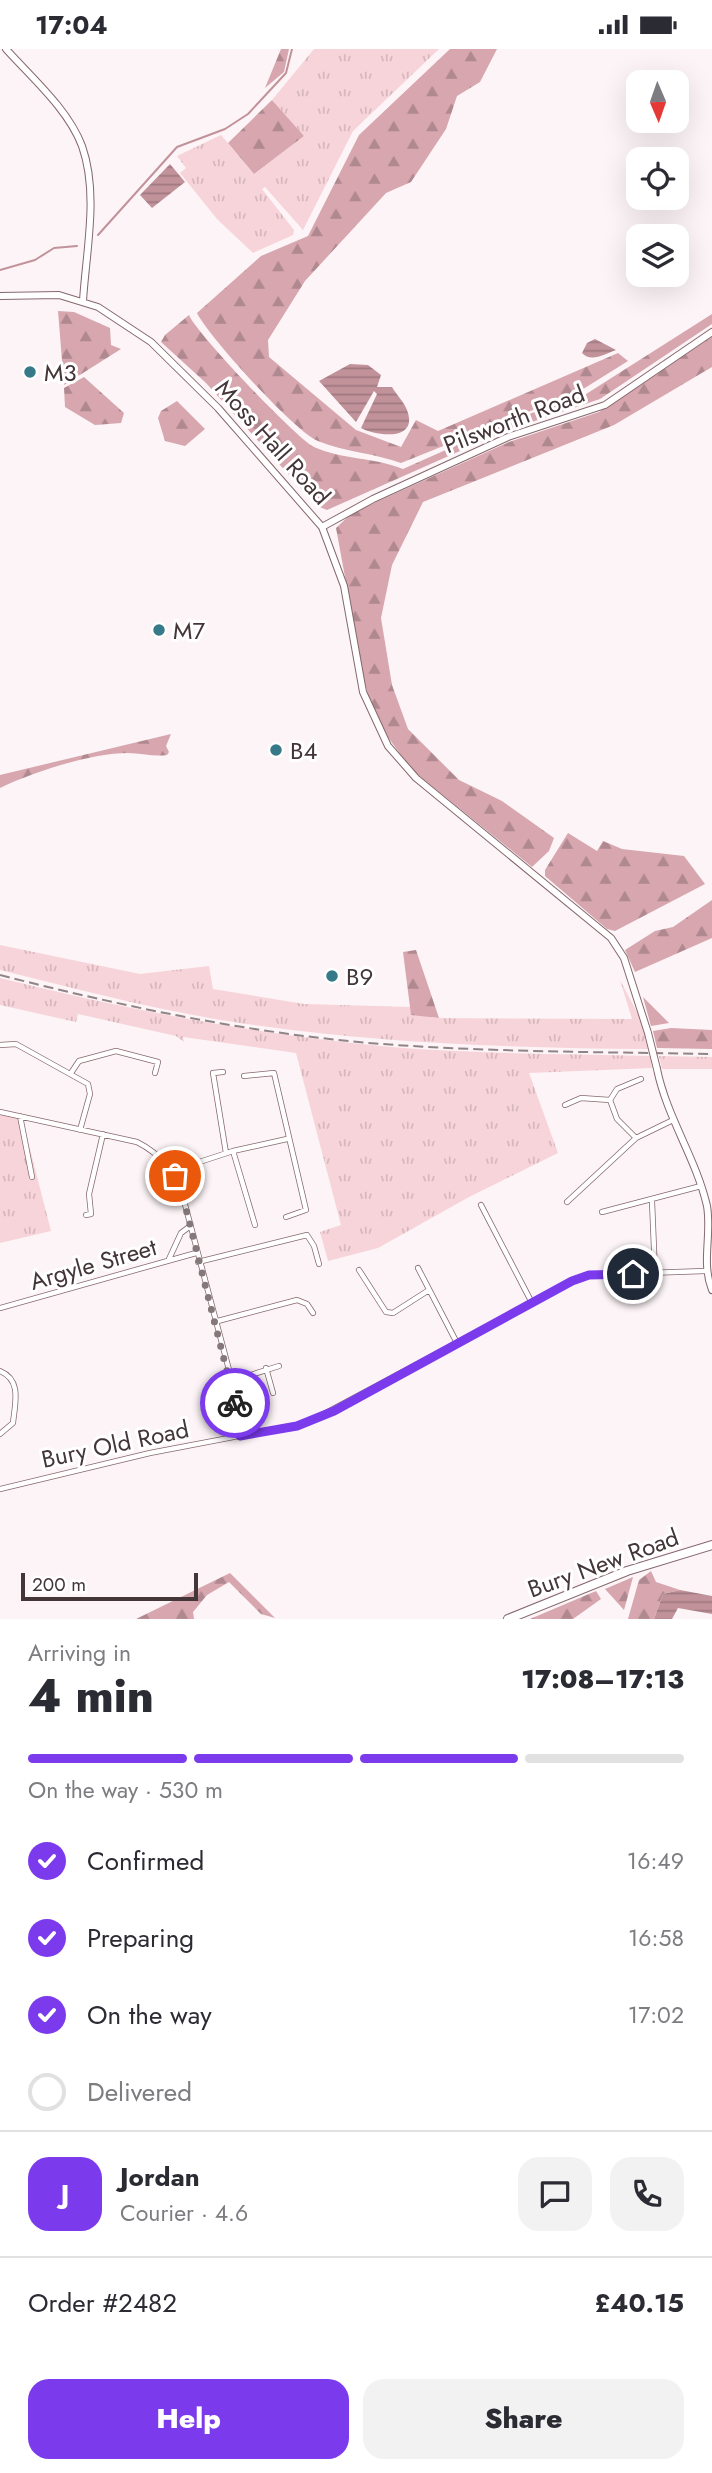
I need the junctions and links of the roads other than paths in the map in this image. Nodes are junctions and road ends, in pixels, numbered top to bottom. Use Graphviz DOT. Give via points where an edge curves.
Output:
graph roads {
  1 [pos="6,49"];
  2 [pos="0,296"];
  3 [pos="83,301"];
  4 [pos="712,332"];
  5 [pos="321,527"];
  6 [pos="0,1045"];
  7 [pos="223,1072"];
  8 [pos="71,1073"];
  9 [pos="155,1073"];
  10 [pos="244,1076"];
  11 [pos="641,1079"];
  12 [pos="610,1100"];
  13 [pos="565,1105"];
  14 [pos="0,1112"];
  15 [pos="20,1115"];
  16 [pos="671,1121"];
  17 [pos="80,1130"];
  18 [pos="103,1134"];
  19 [pos="636,1138"];
  20 [pos="287,1139"];
  21 [pos="233,1151"];
  22 [pos="226,1153"];
  23 [pos="172,1171"];
  24 [pos="32,1177"];
  25 [pos="702,1185"];
  26 [pos="652,1200"];
  27 [pos="567,1202"];
  28 [pos="481,1205"];
  29 [pos="602,1212"];
  30 [pos="86,1215"];
  31 [pos="286,1217"];
  32 [pos="256,1225"];
  33 [pos="190,1227"];
  34 [pos="196,1253"];
  35 [pos="169,1260"];
  36 [pos="198,1262"];
  37 [pos="319,1264"];
  38 [pos="418,1268"];
  39 [pos="359,1269"];
  40 [pos="705,1271"];
  41 [pos="655,1273"];
  42 [pos="429,1290"];
  43 [pos="712,1290"];
  44 [pos="290,1293"];
  45 [pos="292,1301"];
  46 [pos="531,1301"];
  47 [pos="0,1308"];
  48 [pos="313,1313"];
  49 [pos="214,1321"];
  50 [pos="457,1343"];
  51 [pos="279,1366"];
  52 [pos="266,1368"];
  53 [pos="0,1371"];
  54 [pos="232,1381"];
  55 [pos="273,1393"];
  56 [pos="2,1433"];
  57 [pos="240,1436"];
  58 [pos="8,1438"];
  59 [pos="0,1489"];
  60 [pos="712,1545"];
  61 [pos="508,1619"];
  1 -- 3 [label="street" via="58,107 82,146 91,196"];
  2 -- 3 [label="street" via="31,293"];
  3 -- 5 [label="street, Moss Hall Road" via="112,315 161,351 237,428"];
  4 -- 5 [label="street, Pilsworth Road" via="605,405 508,437"];
  5 -- 16 [label="street, Moss Hall Road, bridge" via="345,586 363,692 388,745 416,778 611,938 624,958"];
  6 -- 8 [label="street" via="16,1044"];
  7 -- 22 [label="street" via="213,1073"];
  8 -- 9 [label="street" via="79,1061 116,1051 158,1062"];
  8 -- 17 [label="street" via="88,1084 90,1094"];
  10 -- 20 [label="street" via="274,1073"];
  11 -- 12 [label="street" via="617,1089"];
  12 -- 13 [label="street" via="581,1098"];
  12 -- 19 [label="street" via="617,1119"];
  14 -- 15 [label="street"];
  15 -- 17 [label="street"];
  15 -- 24 [label="street"];
  16 -- 19 [label="street"];
  16 -- 25 [label="street, Moss Hall Road"];
  17 -- 18 [label="street"];
  18 -- 23 [label="street" via="156,1151"];
  18 -- 30 [label="street" via="89,1194 91,1214"];
  19 -- 27 [label="street"];
  20 -- 21 [label="street"];
  20 -- 31 [label="street" via="306,1210"];
  21 -- 22 [label="street"];
  21 -- 32 [label="street"];
  22 -- 23 [label="street"];
  23 -- 33 [label="street"];
  25 -- 26 [label="street"];
  25 -- 40 [label="street, Moss Hall Road" via="711,1235"];
  26 -- 29 [label="street"];
  26 -- 41 [label="street"];
  28 -- 46 [label="street"];
  33 -- 34 [label="street"];
  33 -- 35 [label="street" via="181,1233"];
  34 -- 35 [label="street, Argyle Street"];
  34 -- 36 [label="street"];
  35 -- 47 [label="street, Argyle Street"];
  36 -- 37 [label="street" via="307,1235"];
  36 -- 49 [label="street"];
  38 -- 42 [label="street"];
  39 -- 42 [label="street" via="386,1313"];
  40 -- 41 [label="street, Bury Old Road"];
  40 -- 43 [label="street"];
  41 -- 46 [label="street, Bury Old Road" via="589,1275"];
  42 -- 50 [label="street"];
  44 -- 45 [label="street"];
  45 -- 48 [label="street" via="307,1304"];
  45 -- 49 [label="street"];
  46 -- 50 [label="street, Bury Old Road"];
  49 -- 54 [label="street"];
  50 -- 57 [label="street, Bury Old Road" via="313,1420"];
  51 -- 52 [label="street"];
  52 -- 54 [label="street"];
  52 -- 55 [label="street"];
  53 -- 56 [label="street" via="9,1375 16,1387 13,1423"];
  54 -- 57 [label="street"];
  56 -- 58 [label="street"];
  57 -- 59 [label="street, Bury Old Road"];
  60 -- 61 [label="highway, Bury New Road" via="629,1570"];
}
